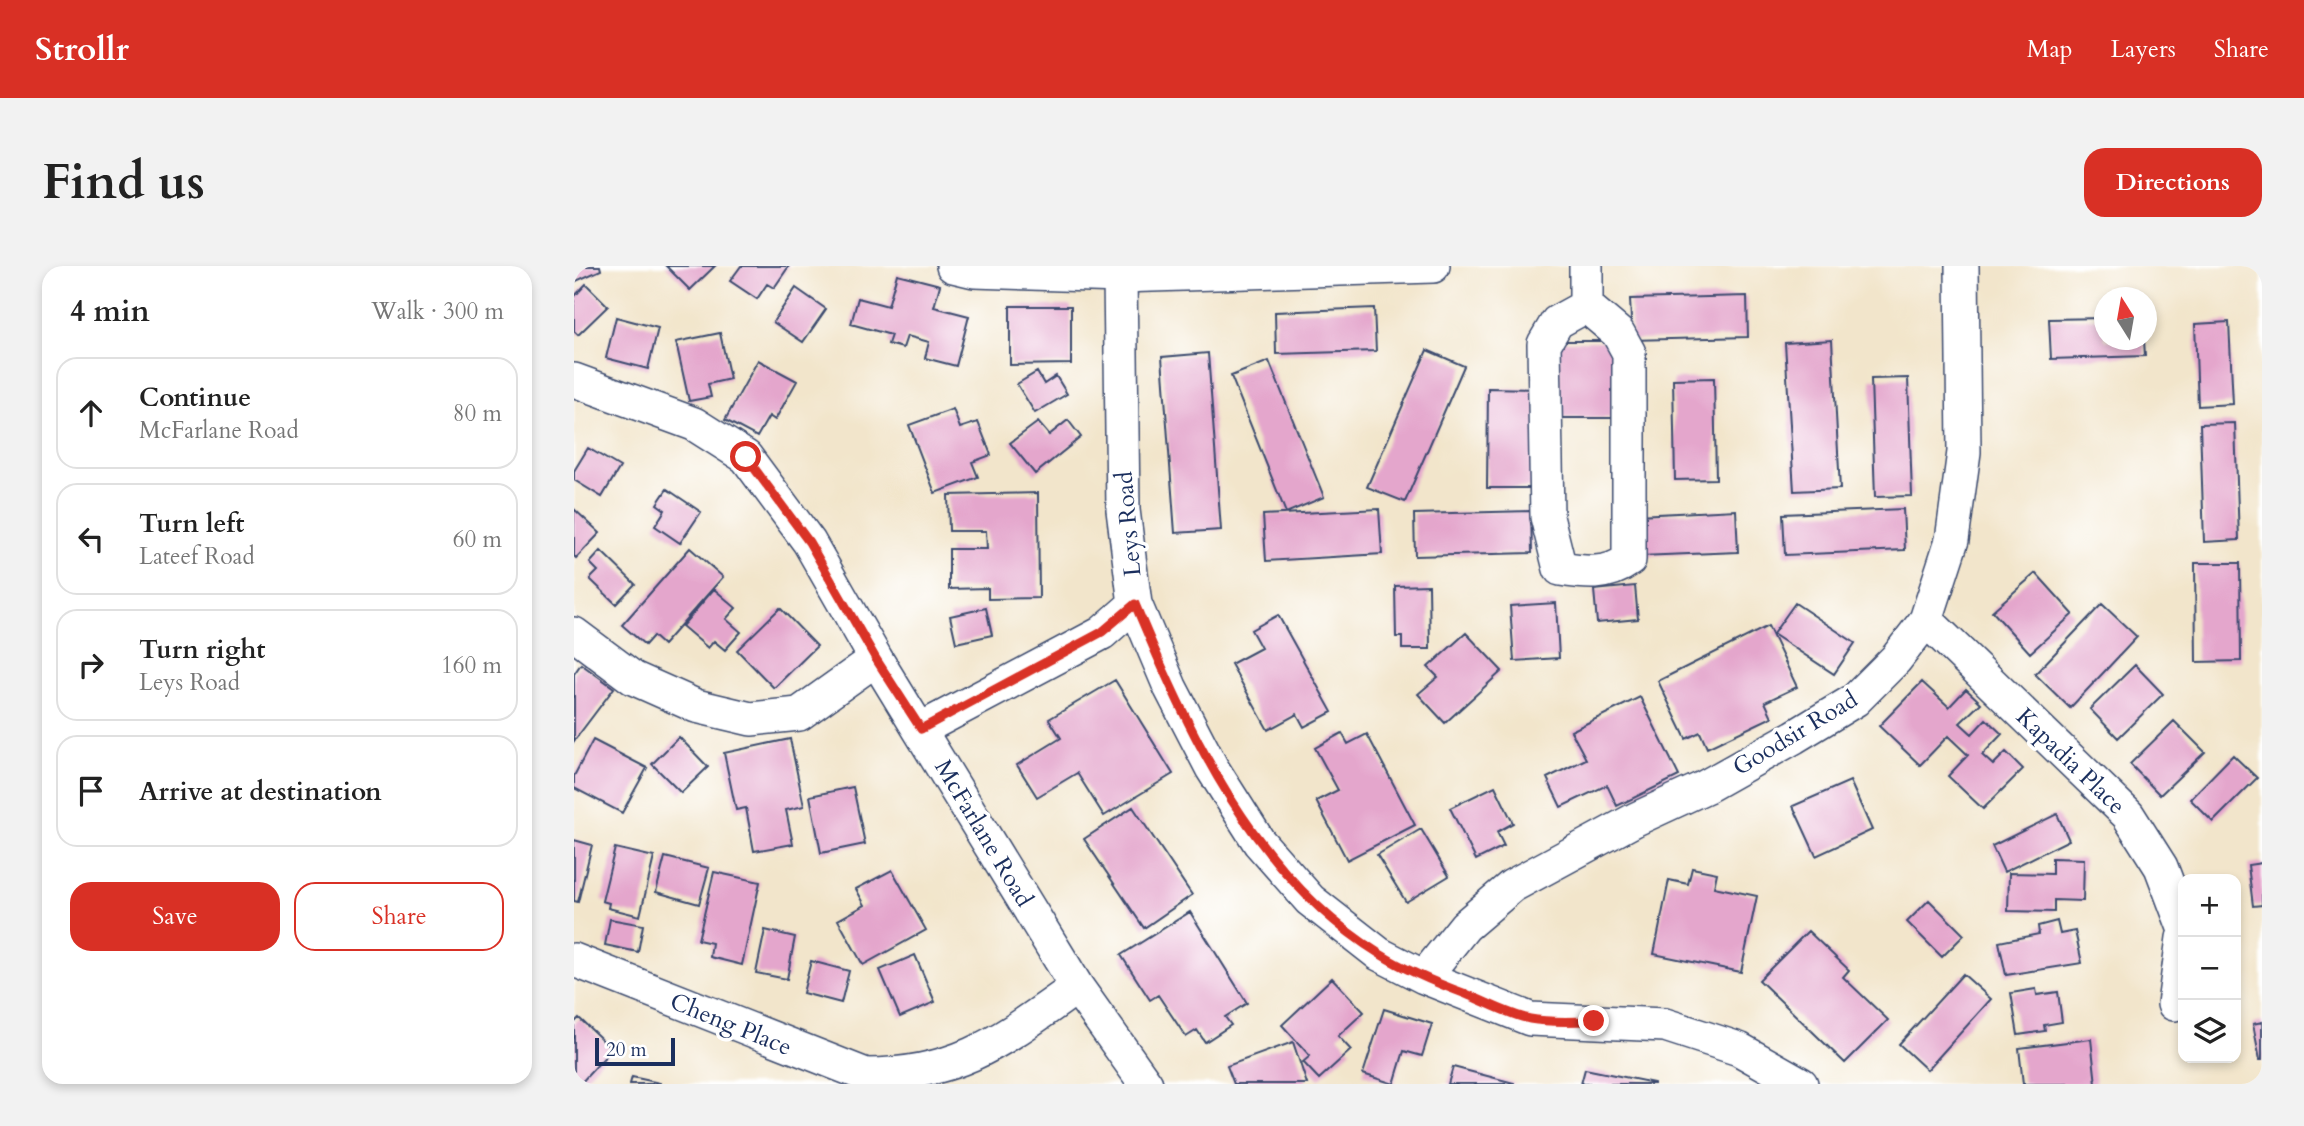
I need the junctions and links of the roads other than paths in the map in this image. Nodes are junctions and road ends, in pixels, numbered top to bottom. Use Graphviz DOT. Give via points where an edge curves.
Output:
graph roads {
  1 [pos="953,266"];
  2 [pos="1433,266"];
  3 [pos="1586,266"];
  4 [pos="1962,266"];
  5 [pos="1120,276"];
  6 [pos="1586,306"];
  7 [pos="574,380"];
  8 [pos="1135,604"];
  9 [pos="1926,620"];
  10 [pos="574,634"];
  11 [pos="876,659"];
  12 [pos="921,729"];
  13 [pos="2178,912"];
  14 [pos="574,960"];
  15 [pos="2178,975"];
  16 [pos="1424,978"];
  17 [pos="1077,987"];
  18 [pos="2174,1004"];
  19 [pos="1146,1084"];
  20 [pos="1801,1084"];
  1 -- 5 [label="street" via="974,271"];
  2 -- 5 [label="street"];
  3 -- 6 [label="street"];
  4 -- 9 [label="street, Goodsir Road" via="1965,452 1952,540"];
  5 -- 8 [label="street, Leys Road" via="1123,510"];
  6 -- 6 [label="street" via="1557,322 1544,344 1547,517 1560,569 1590,574 1616,569 1629,560 1629,353 1618,334"];
  7 -- 11 [label="street, McFarlane Road" via="694,424 746,457 809,542"];
  8 -- 12 [label="street" via="1102,632"];
  8 -- 16 [label="street, Leys Road" via="1176,699 1212,768 1259,842 1310,900 1379,954"];
  9 -- 13 [label="street, Kapadia Place" via="2128,815 2161,867"];
  9 -- 16 [label="street, Goodsir Road" via="1855,700 1706,787 1512,886 1465,926"];
  10 -- 11 [label="street" via="633,678 696,706 751,719 799,715"];
  11 -- 12 [label="street, McFarlane Road"];
  12 -- 17 [label="street, McFarlane Road"];
  14 -- 17 [label="street, Cheng Place" via="866,1075 942,1068 994,1046"];
  15 -- 18 [label="street"];
  16 -- 20 [label="street, Leys Road" via="1530,1019 1665,1024 1739,1049"];
  17 -- 19 [label="street, McFarlane Road"];
}
